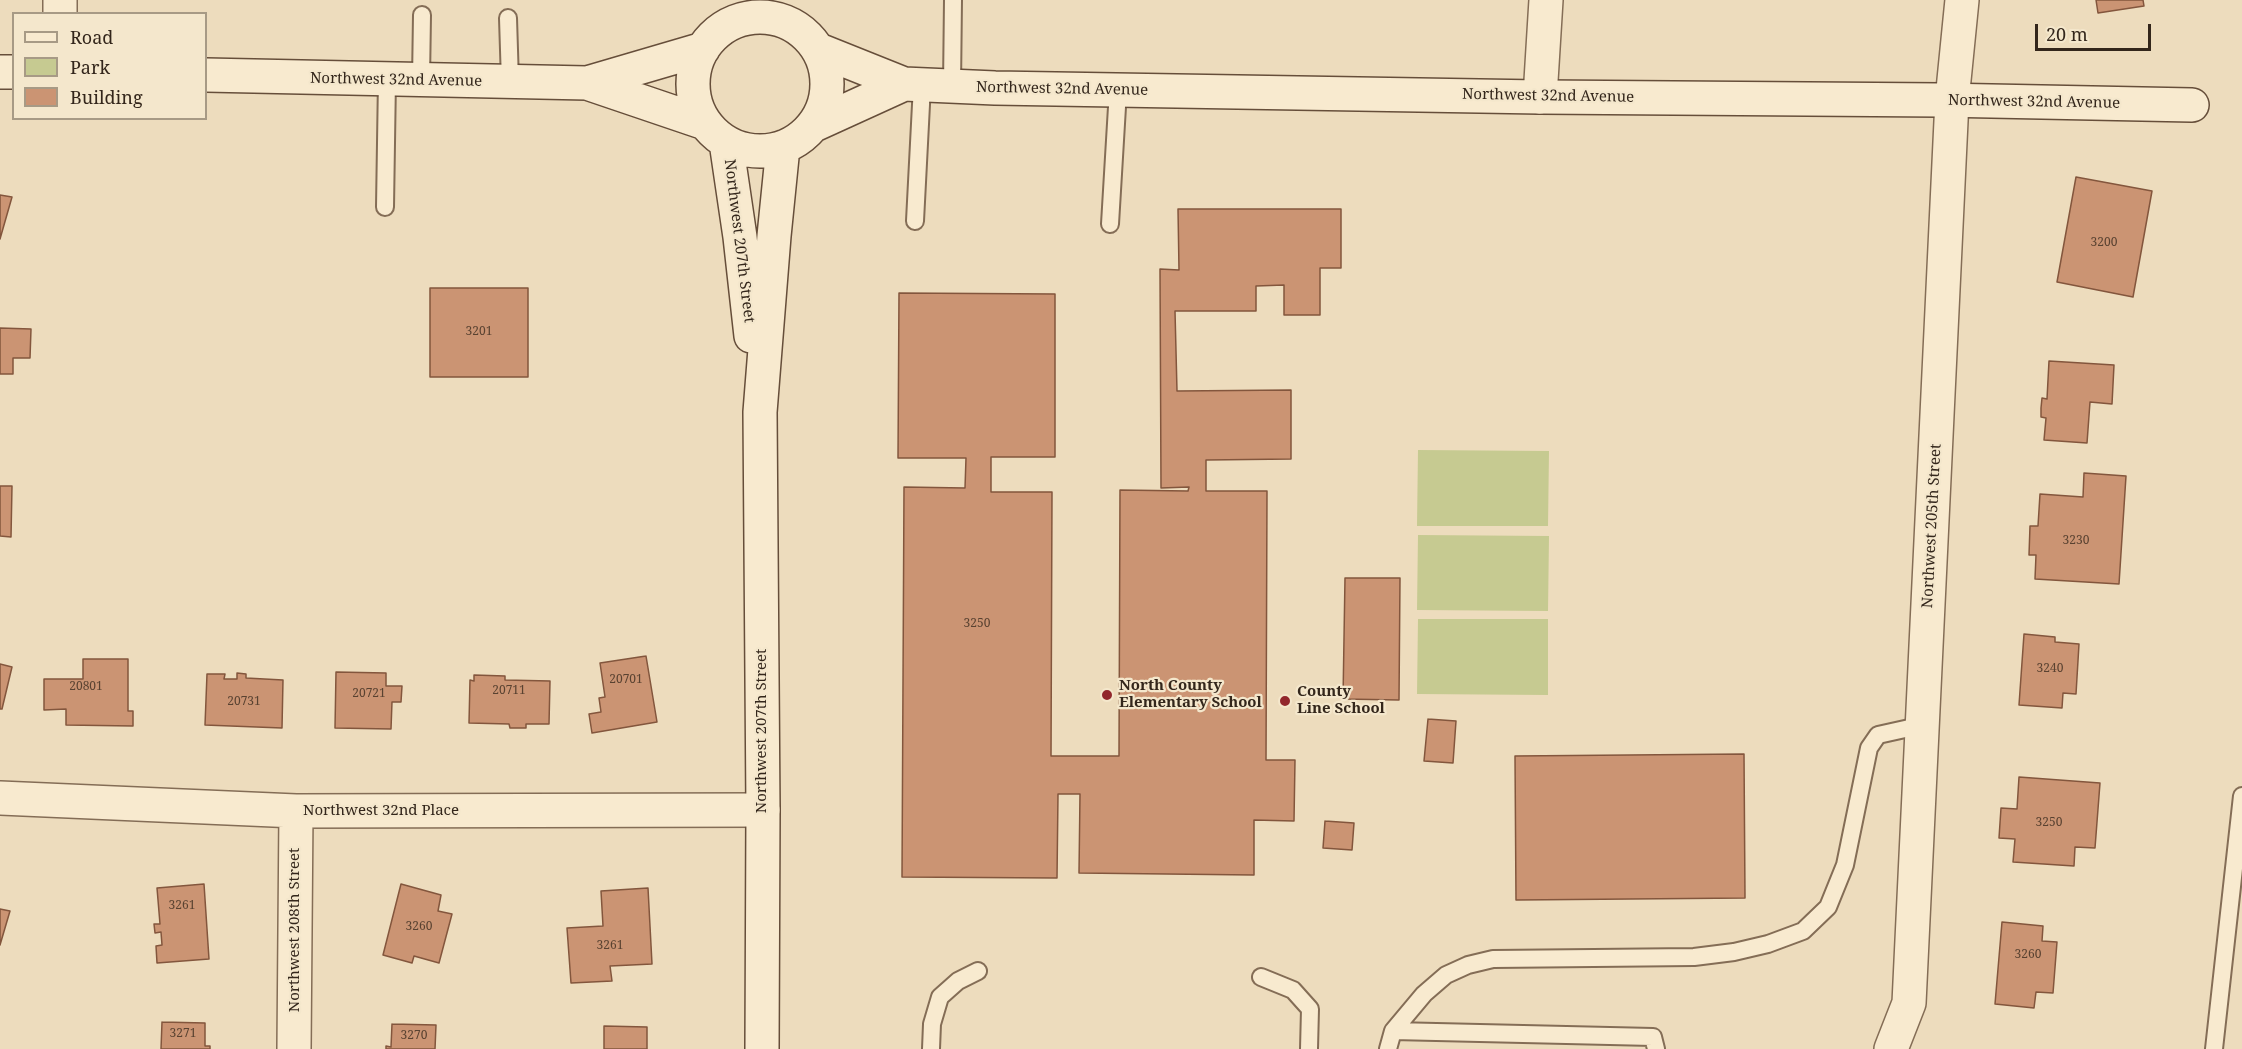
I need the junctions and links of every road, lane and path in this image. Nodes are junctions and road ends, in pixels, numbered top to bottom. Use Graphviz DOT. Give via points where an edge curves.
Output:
graph roads {
  1 [pos="953,0"];
  2 [pos="1546,0"];
  3 [pos="1962,0"];
  4 [pos="786,11"];
  5 [pos="728,13"];
  6 [pos="422,15"];
  7 [pos="508,18"];
  8 [pos="703,49"];
  9 [pos="819,51"];
  10 [pos="207,75"];
  11 [pos="387,80"];
  12 [pos="421,80"];
  13 [pos="510,82"];
  14 [pos="587,83"];
  15 [pos="926,85"];
  16 [pos="1118,90"];
  17 [pos="1540,97"];
  18 [pos="1952,100"];
  19 [pos="2192,105"];
  20 [pos="814,125"];
  21 [pos="716,132"];
  22 [pos="783,147"];
  23 [pos="385,207"];
  24 [pos="915,221"];
  25 [pos="1110,224"];
  26 [pos="760,412"];
  27 [pos="1923,725"];
  28 [pos="2242,796"];
  29 [pos="0,798"];
  30 [pos="763,810"];
  31 [pos="296,811"];
  32 [pos="978,971"];
  33 [pos="1261,977"];
  34 [pos="1394,1031"];
  35 [pos="294,1049"];
  36 [pos="762,1049"];
  37 [pos="931,1049"];
  38 [pos="1310,1049"];
  39 [pos="1388,1049"];
  40 [pos="1656,1049"];
  41 [pos="1891,1049"];
  42 [pos="2214,1049"];
  1 -- 15 [label="lane"];
  2 -- 17 [label="street"];
  3 -- 18 [label="street, Northwest 205th Street"];
  4 -- 5 [label="street" via="772,17 740,19"];
  4 -- 9 [label="street"];
  5 -- 8 [label="street"];
  6 -- 12 [label="lane"];
  7 -- 13 [label="lane"];
  8 -- 14 [label="street, Northwest 32nd Avenue"];
  8 -- 21 [label="street" via="693,86 697,105"];
  9 -- 15 [label="street, Northwest 32nd Avenue"];
  9 -- 20 [label="street" via="828,88"];
  10 -- 11 [label="street, Northwest 32nd Avenue"];
  11 -- 12 [label="street, Northwest 32nd Avenue"];
  11 -- 23 [label="lane"];
  12 -- 13 [label="street, Northwest 32nd Avenue"];
  13 -- 14 [label="street, Northwest 32nd Avenue"];
  14 -- 21 [label="street, Northwest 32nd Avenue"];
  15 -- 16 [label="street, Northwest 32nd Avenue"];
  15 -- 20 [label="street, Northwest 32nd Avenue"];
  15 -- 24 [label="lane"];
  16 -- 17 [label="street, Northwest 32nd Avenue"];
  16 -- 25 [label="lane"];
  17 -- 18 [label="street, Northwest 32nd Avenue"];
  18 -- 19 [label="street, Northwest 32nd Avenue"];
  18 -- 27 [label="street, Northwest 205th Street"];
  20 -- 22 [label="street" via="800,139"];
  21 -- 22 [label="street" via="740,148 769,151"];
  21 -- 26 [label="street, Northwest 207th Street" via="740,237"];
  22 -- 26 [label="street, Northwest 207th Street"];
  26 -- 30 [label="street, Northwest 207th Street"];
  27 -- 34 [label="lane" via="1878,735 1869,748 1845,865 1828,907 1803,931 1768,944 1694,957 1493,959 1468,965 1446,975 1424,994"];
  27 -- 41 [label="street, Northwest 205th Street" via="1909,1003"];
  28 -- 42 [label="lane"];
  29 -- 31 [label="street, Northwest 32nd Place"];
  30 -- 31 [label="street, Northwest 32nd Place"];
  30 -- 36 [label="street, Northwest 207th Street"];
  31 -- 35 [label="street, Northwest 208th Street"];
  32 -- 37 [label="lane" via="958,981 940,997 932,1024"];
  33 -- 38 [label="lane" via="1293,990 1310,1008"];
  34 -- 39 [label="lane"];
  34 -- 40 [label="lane" via="1653,1037"];
}
